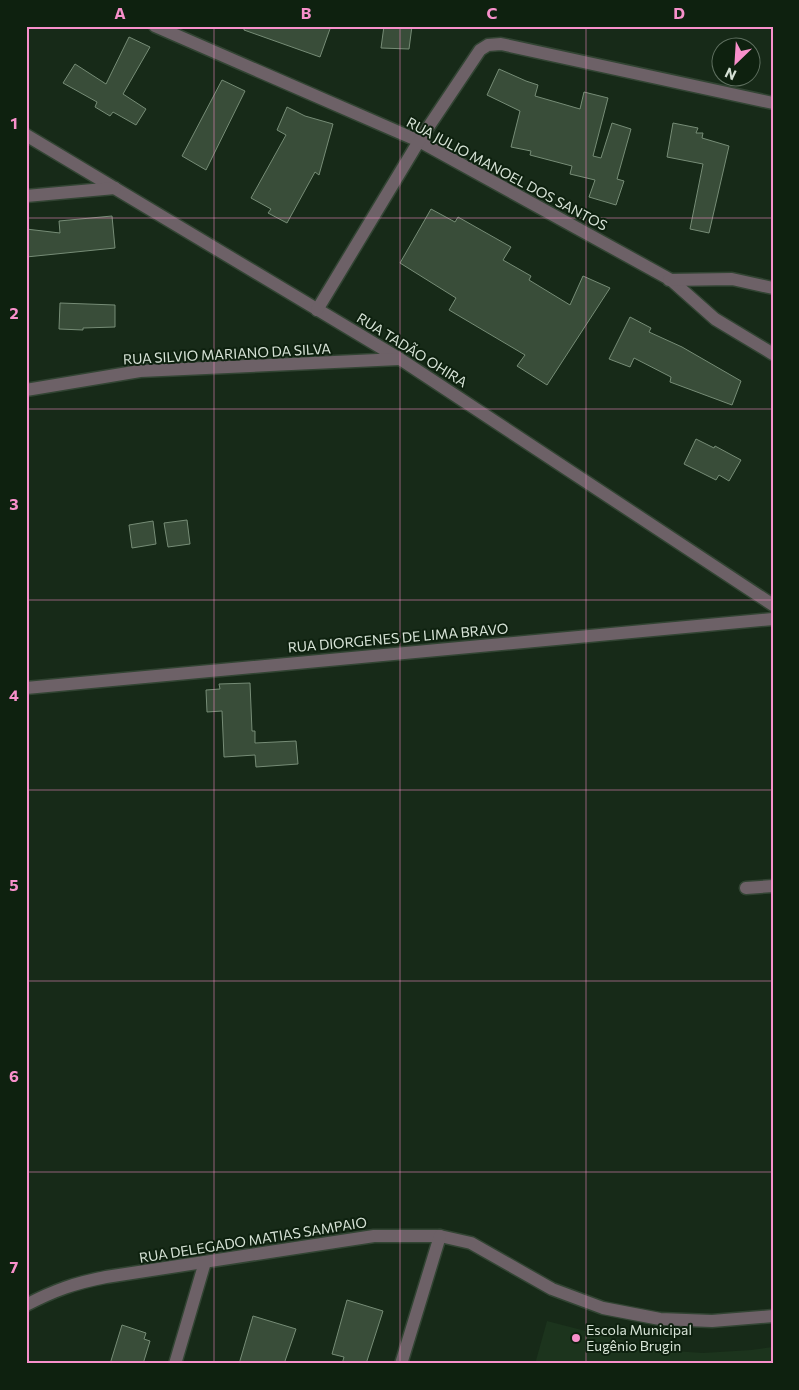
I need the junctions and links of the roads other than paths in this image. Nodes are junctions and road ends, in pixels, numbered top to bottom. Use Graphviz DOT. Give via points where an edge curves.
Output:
graph roads {
  1 [pos="155,26"];
  2 [pos="773,103"];
  3 [pos="26,135"];
  4 [pos="419,141"];
  5 [pos="115,188"];
  6 [pos="26,196"];
  7 [pos="669,280"];
  8 [pos="773,288"];
  9 [pos="317,310"];
  10 [pos="773,354"];
  11 [pos="400,359"];
  12 [pos="26,390"];
  13 [pos="773,605"];
  14 [pos="773,619"];
  15 [pos="26,688"];
  16 [pos="773,886"];
  17 [pos="746,888"];
  18 [pos="440,1236"];
  19 [pos="205,1262"];
  20 [pos="26,1305"];
  21 [pos="773,1316"];
  22 [pos="175,1364"];
  23 [pos="401,1364"];
  1 -- 4 [label="street, RUA JULIO MANOEL DOS SANTOS"];
  2 -- 4 [label="street" via="494,44 480,50"];
  3 -- 5 [label="street, RUA TADÃO OHIRA"];
  4 -- 7 [label="street, RUA JULIO MANOEL DOS SANTOS"];
  4 -- 9 [label="street"];
  5 -- 6 [label="street"];
  5 -- 9 [label="street, RUA TADÃO OHIRA"];
  7 -- 8 [label="street" via="732,279"];
  7 -- 10 [label="street, RUA JULIO MANOEL DOS SANTOS" via="715,319"];
  9 -- 11 [label="street, RUA TADÃO OHIRA"];
  11 -- 12 [label="street, RUA SILVIO MARIANO DA SILVA" via="140,371"];
  11 -- 13 [label="street, RUA TADÃO OHIRA"];
  14 -- 15 [label="street, RUA DIORGENES DE LIMA BRAVO"];
  16 -- 17 [label="street"];
  18 -- 19 [label="street, RUA DELEGADO MATIAS SAMPAIO" via="374,1236"];
  18 -- 21 [label="street, RUA DELEGADO MATIAS SAMPAIO" via="471,1243 552,1289 603,1308 660,1319"];
  18 -- 23 [label="street"];
  19 -- 20 [label="street, RUA DELEGADO MATIAS SAMPAIO" via="76,1283"];
  19 -- 22 [label="street"];
}
